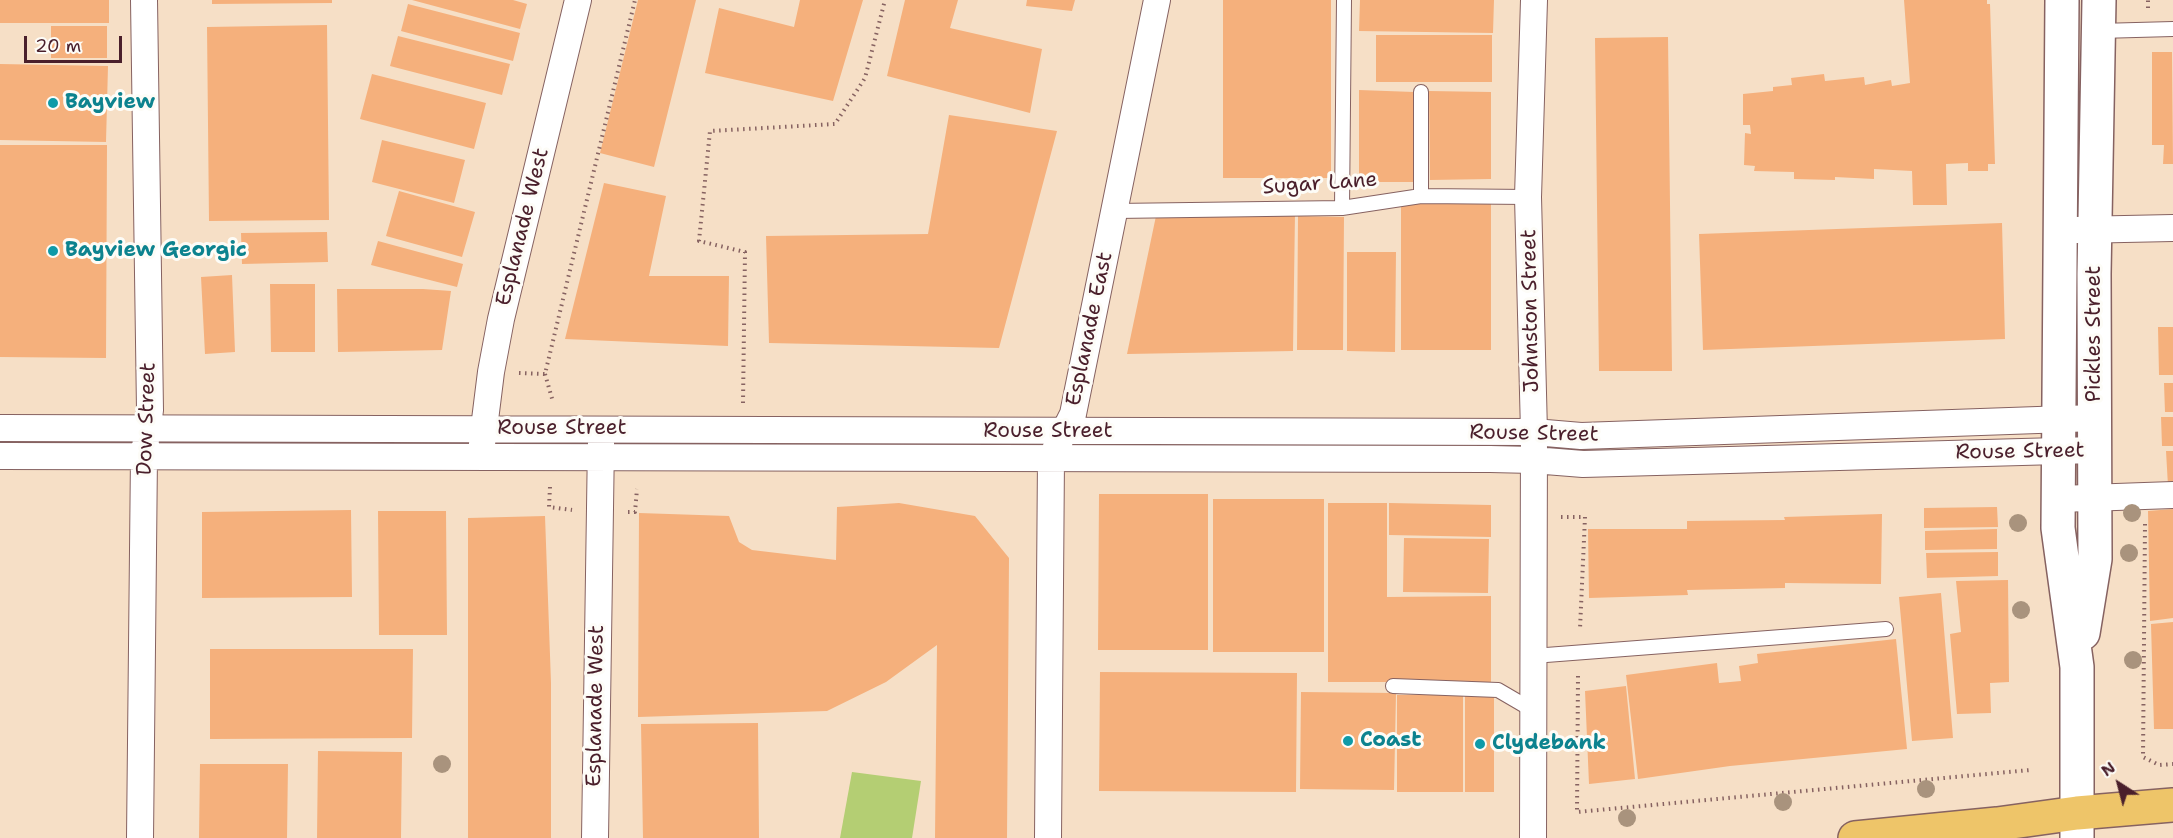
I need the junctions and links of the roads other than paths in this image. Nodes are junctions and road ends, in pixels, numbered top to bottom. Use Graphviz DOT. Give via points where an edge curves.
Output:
graph roads {
  1 [pos="144,0"];
  2 [pos="578,0"];
  3 [pos="1157,0"];
  4 [pos="1344,0"];
  5 [pos="1534,0"];
  6 [pos="2062,0"];
  7 [pos="2099,16"];
  8 [pos="2173,29"];
  9 [pos="1421,92"];
  10 [pos="1421,196"];
  11 [pos="1528,198"];
  12 [pos="1342,208"];
  13 [pos="1114,211"];
  14 [pos="2173,228"];
  15 [pos="2061,230"];
  16 [pos="2095,231"];
  17 [pos="2096,418"];
  18 [pos="0,428"];
  19 [pos="147,428"];
  20 [pos="483,428"];
  21 [pos="602,429"];
  22 [pos="1063,432"];
  23 [pos="1534,432"];
  24 [pos="2058,435"];
  25 [pos="2095,450"];
  26 [pos="144,454"];
  27 [pos="0,456"];
  28 [pos="481,457"];
  29 [pos="600,458"];
  30 [pos="1051,458"];
  31 [pos="1533,460"];
  32 [pos="2173,495"];
  33 [pos="2059,498"];
  34 [pos="2095,498"];
  35 [pos="1886,629"];
  36 [pos="1533,656"];
  37 [pos="2077,667"];
  38 [pos="1393,686"];
  39 [pos="1534,711"];
  40 [pos="2173,805"];
  41 [pos="2077,825"];
  42 [pos="140,838"];
  43 [pos="595,838"];
  44 [pos="1048,838"];
  45 [pos="1533,838"];
  46 [pos="1855,838"];
  1 -- 19 [label="street, Dow Street" via="150,410"];
  2 -- 20 [label="street, Esplanade West" via="501,319"];
  3 -- 13 [label="street, Esplanade East"];
  4 -- 12 [label="lane"];
  5 -- 11 [label="street, Johnston Street"];
  6 -- 15 [label="street, Pickles Street"];
  7 -- 8 [label="lane"];
  7 -- 16 [label="street, Pickles Street"];
  9 -- 10 [label="lane"];
  10 -- 11 [label="lane, Sugar Lane"];
  10 -- 12 [label="lane, Sugar Lane"];
  11 -- 23 [label="street, Johnston Street"];
  12 -- 13 [label="lane, Sugar Lane"];
  13 -- 22 [label="street, Esplanade East" via="1072,414"];
  14 -- 16 [label="street"];
  15 -- 16 [label="street"];
  15 -- 24 [label="street, Pickles Street"];
  16 -- 17 [label="street, Pickles Street"];
  17 -- 24 [label="street, Rouse Street"];
  17 -- 25 [label="street, Pickles Street"];
  18 -- 19 [label="street, Rouse Street"];
  19 -- 20 [label="street, Rouse Street"];
  19 -- 26 [label="street, Dow Street"];
  20 -- 21 [label="street, Rouse Street"];
  20 -- 28 [label="street, Esplanade West"];
  21 -- 22 [label="street, Rouse Street"];
  21 -- 29 [label="street, Esplanade West"];
  22 -- 23 [label="street, Rouse Street"];
  22 -- 30 [label="street, Esplanade East"];
  23 -- 24 [label="street, Rouse Street" via="1581,436"];
  23 -- 31 [label="street, Johnston Street"];
  24 -- 25 [label="street, Rouse Street"];
  24 -- 31 [label="street, Rouse Street" via="1583,464"];
  24 -- 33 [label="street, Pickles Street"];
  25 -- 34 [label="street, Pickles Street"];
  26 -- 27 [label="street, Rouse Street"];
  26 -- 28 [label="street, Rouse Street"];
  26 -- 42 [label="street, Dow Street"];
  28 -- 29 [label="street, Rouse Street"];
  29 -- 30 [label="street, Rouse Street"];
  29 -- 43 [label="street, Esplanade West"];
  30 -- 31 [label="street, Rouse Street"];
  30 -- 44 [label="street, Esplanade East"];
  31 -- 36 [label="street, Johnston Street"];
  32 -- 34 [label="street"];
  33 -- 34 [label="street"];
  33 -- 37 [label="street, Pickles Street" via="2058,528"];
  34 -- 37 [label="street, Pickles Street" via="2095,559"];
  35 -- 36 [label="lane"];
  36 -- 39 [label="street, Johnston Street"];
  37 -- 41 [label="street, Pickles Street"];
  38 -- 39 [label="lane" via="1498,690"];
  39 -- 45 [label="street, Johnston Street"];
  40 -- 41 [label="main road"];
  41 -- 46 [label="main road" via="2015,822"];
}
